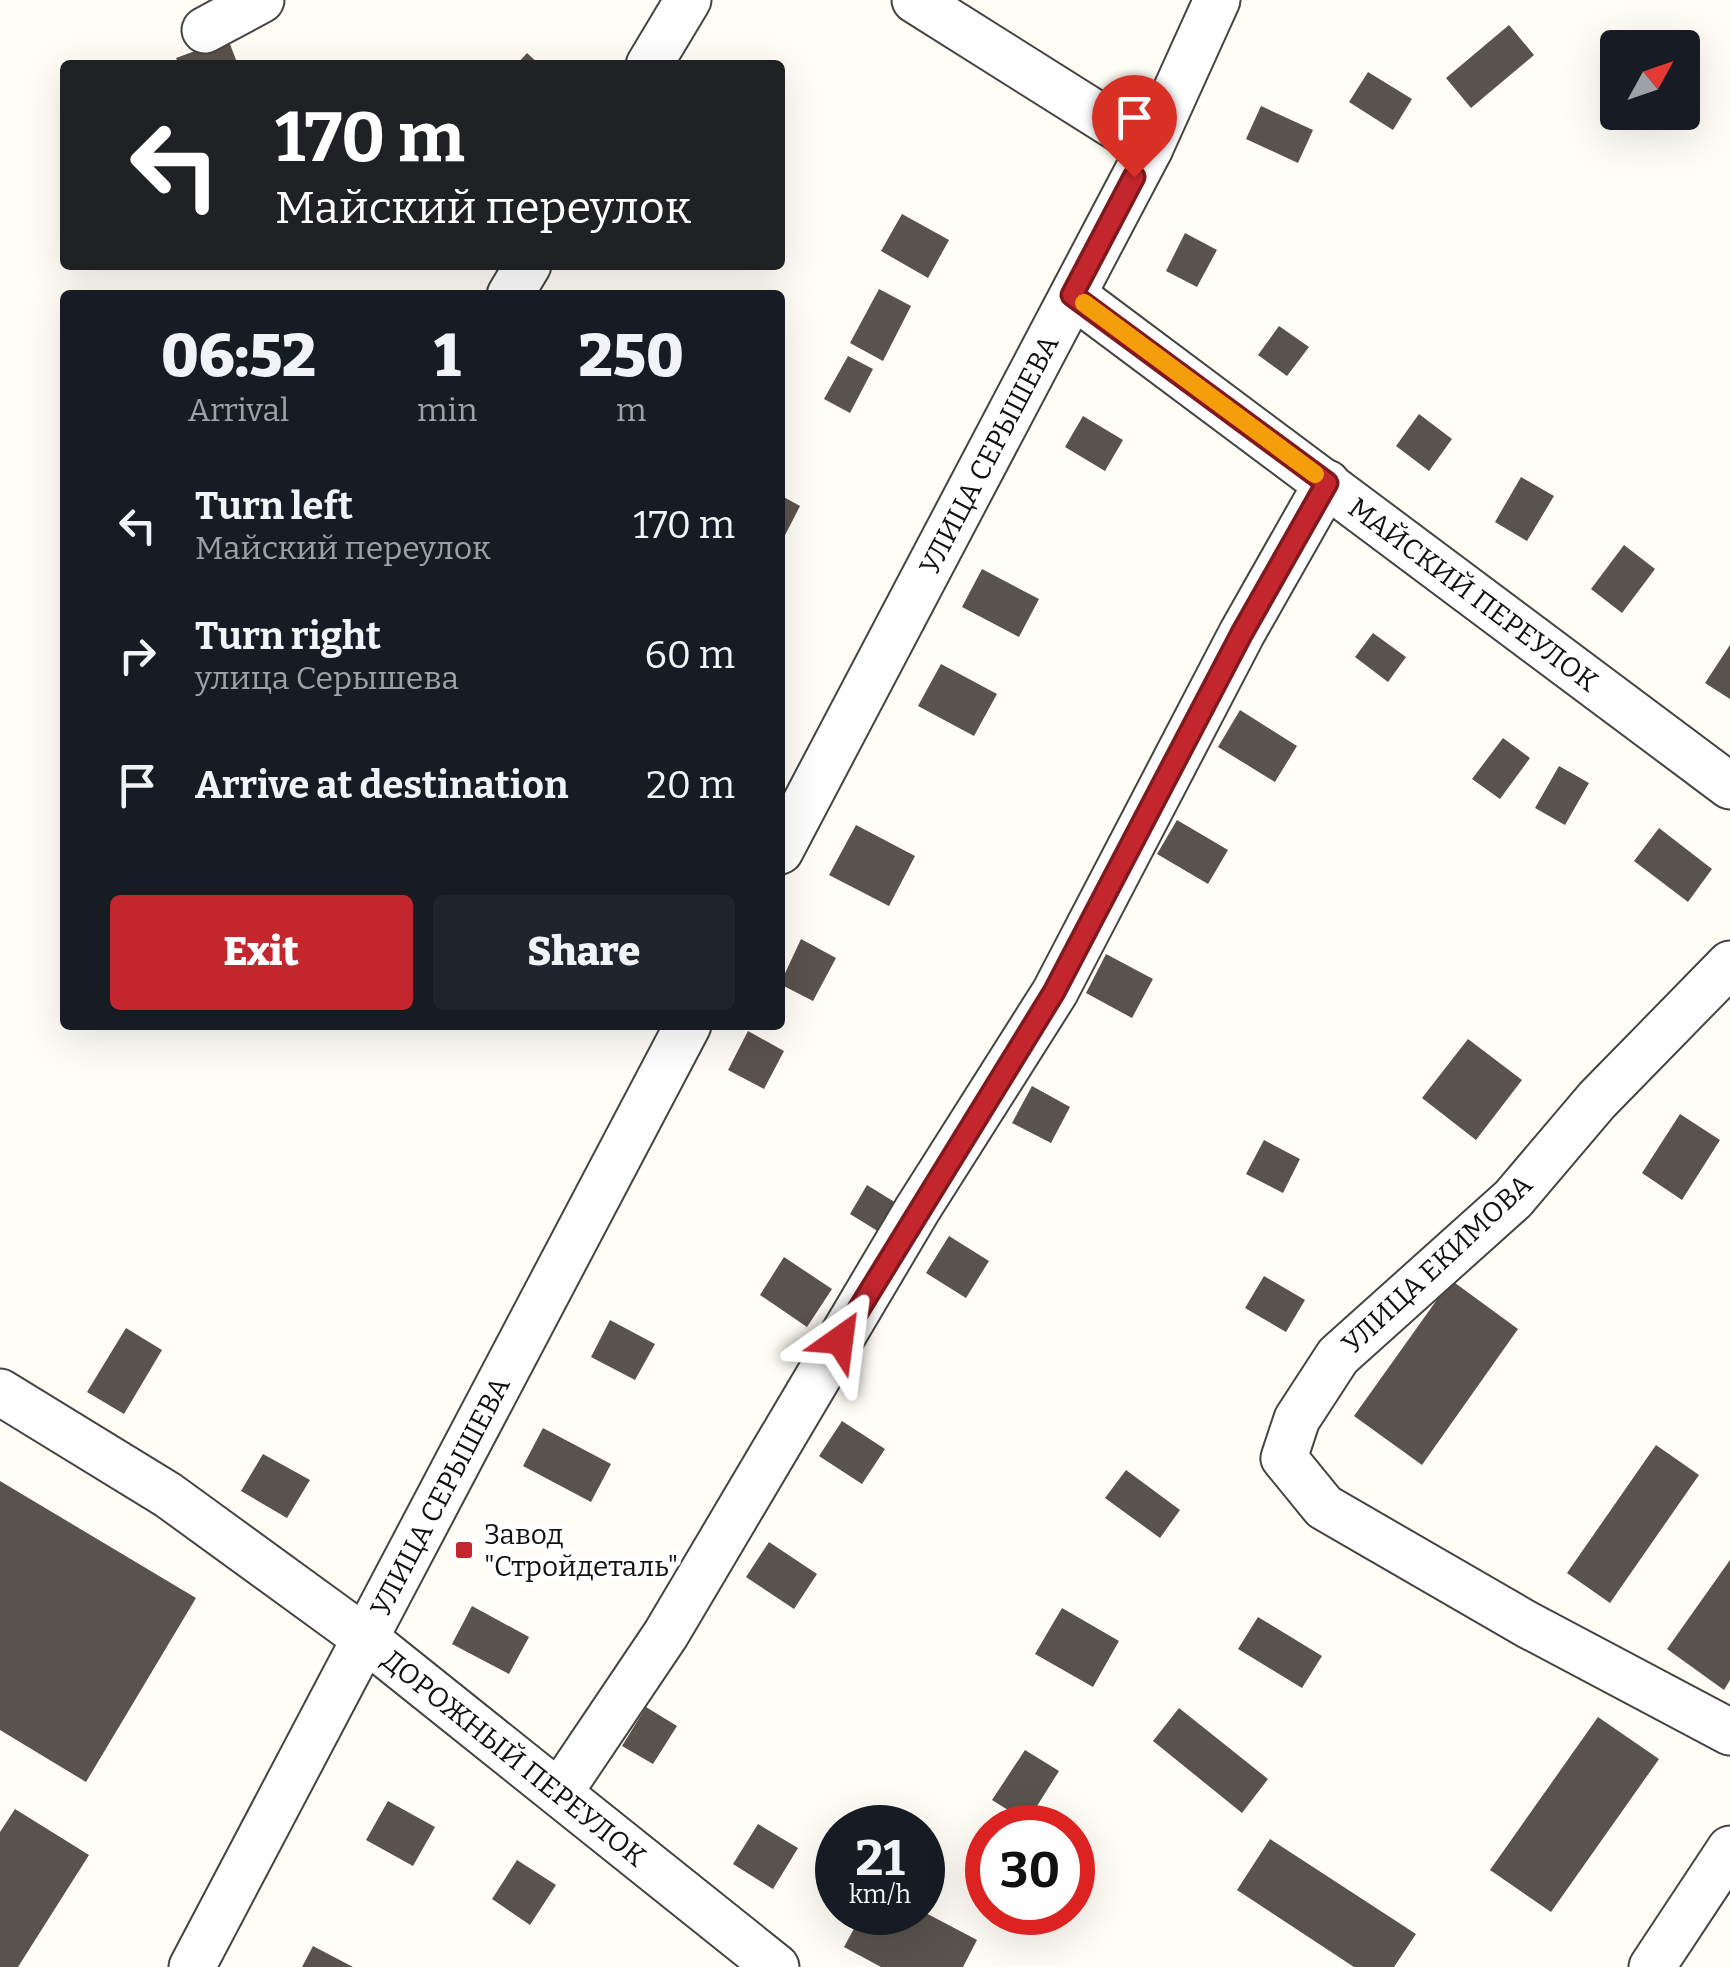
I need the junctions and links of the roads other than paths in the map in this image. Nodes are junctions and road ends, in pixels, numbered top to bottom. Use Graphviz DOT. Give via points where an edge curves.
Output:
graph roads {
  1 [pos="261,0"];
  2 [pos="688,0"];
  3 [pos="916,0"];
  4 [pos="1217,0"];
  5 [pos="205,30"];
  6 [pos="652,60"];
  7 [pos="1150,148"];
  8 [pos="1072,295"];
  9 [pos="1327,483"];
  10 [pos="1730,786"];
  11 [pos="785,841"];
  12 [pos="1730,964"];
  13 [pos="685,1030"];
  14 [pos="0,1392"];
  15 [pos="366,1638"];
  16 [pos="1730,1732"];
  17 [pos="559,1793"];
  18 [pos="1730,1850"];
  19 [pos="192,1967"];
  20 [pos="776,1967"];
  21 [pos="1652,1967"];
  1 -- 5 [label="street"];
  2 -- 6 [label="street"];
  3 -- 7 [label="street"];
  4 -- 7 [label="street, УЛИЦА СЕРЫШЕВА"];
  7 -- 8 [label="street, УЛИЦА СЕРЫШЕВА"];
  8 -- 9 [label="street, МАЙСКИЙ ПЕРЕУЛОК"];
  8 -- 11 [label="street, УЛИЦА СЕРЫШЕВА"];
  9 -- 10 [label="street, МАЙСКИЙ ПЕРЕУЛОК"];
  9 -- 17 [label="street" via="1054,992 666,1634"];
  12 -- 16 [label="street, УЛИЦА ЕКИМОВА" via="1597,1100 1514,1199 1338,1356 1297,1418 1284,1458 1324,1507"];
  13 -- 15 [label="street, УЛИЦА СЕРЫШЕВА"];
  14 -- 15 [label="street, ДОРОЖНЫЙ ПЕРЕУЛОК" via="168,1495"];
  15 -- 17 [label="street, ДОРОЖНЫЙ ПЕРЕУЛОК"];
  15 -- 19 [label="street, УЛИЦА СЕРЫШЕВА"];
  17 -- 20 [label="street, ДОРОЖНЫЙ ПЕРЕУЛОК"];
  18 -- 21 [label="street"];
}
